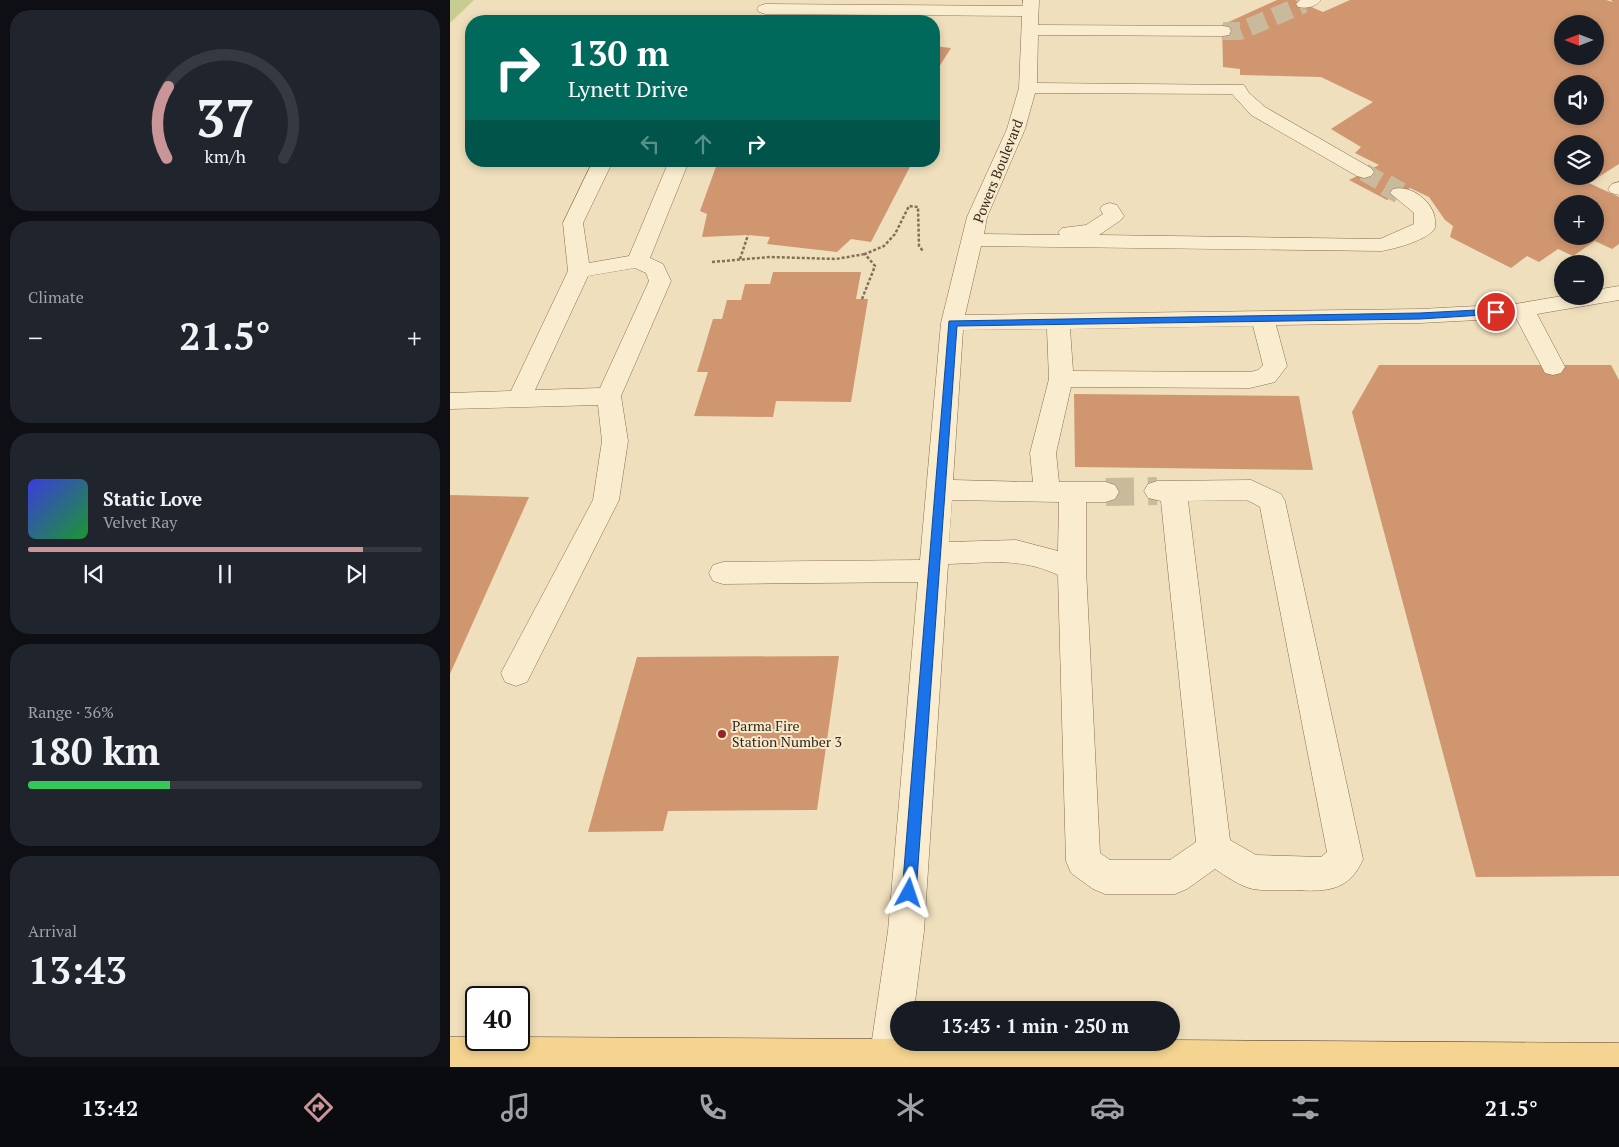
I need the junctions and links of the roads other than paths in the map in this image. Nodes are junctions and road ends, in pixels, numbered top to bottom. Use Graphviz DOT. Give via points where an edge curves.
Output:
graph roads {
  1 [pos="767,4"];
  2 [pos="1031,5"];
  3 [pos="759,15"];
  4 [pos="1031,30"];
  5 [pos="1222,31"];
  6 [pos="1028,88"];
  7 [pos="600,167"];
  8 [pos="677,167"];
  9 [pos="1364,172"];
  10 [pos="1400,193"];
  11 [pos="1116,206"];
  12 [pos="972,240"];
  13 [pos="1050,241"];
  14 [pos="638,261"];
  15 [pos="579,271"];
  16 [pos="1619,293"];
  17 [pos="1523,309"];
  18 [pos="1262,318"];
  19 [pos="1058,320"];
  20 [pos="952,323"];
  21 [pos="1553,366"];
  22 [pos="1061,379"];
  23 [pos="609,396"];
  24 [pos="519,399"];
  25 [pos="450,401"];
  26 [pos="940,490"];
  27 [pos="1047,492"];
  28 [pos="1074,492"];
  29 [pos="1106,492"];
  30 [pos="934,562"];
  31 [pos="1072,569"];
  32 [pos="723,573"];
  33 [pos="516,673"];
  34 [pos="1214,849"];
  35 [pos="450,1056"];
  36 [pos="1619,1062"];
  37 [pos="888,1063"];
  1 -- 2 [label="street"];
  1 -- 3 [label="street"];
  2 -- 4 [label="street, Powers Boulevard"];
  4 -- 5 [label="street"];
  4 -- 6 [label="street, Powers Boulevard"];
  6 -- 9 [label="street" via="1238,90 1258,111"];
  6 -- 12 [label="street, Powers Boulevard" via="1016,129 977,217"];
  7 -- 15 [label="street" via="572,223"];
  8 -- 14 [label="street"];
  10 -- 13 [label="street" via="1424,212 1425,226 1382,245"];
  11 -- 13 [label="street" via="1114,216 1091,231 1072,230"];
  12 -- 13 [label="street"];
  12 -- 20 [label="street, Powers Boulevard"];
  14 -- 15 [label="street"];
  14 -- 23 [label="street" via="655,269 660,281"];
  15 -- 24 [label="street"];
  16 -- 17 [label="street"];
  17 -- 18 [label="street" via="1420,316"];
  17 -- 21 [label="street"];
  18 -- 19 [label="street"];
  18 -- 22 [label="street" via="1275,366 1266,376 1250,380"];
  19 -- 20 [label="street"];
  19 -- 22 [label="street"];
  20 -- 26 [label="street, Powers Boulevard"];
  22 -- 27 [label="street" via="1043,453"];
  23 -- 24 [label="street"];
  23 -- 33 [label="street" via="616,441 606,500"];
  24 -- 25 [label="street"];
  26 -- 27 [label="street"];
  26 -- 30 [label="street, Powers Boulevard"];
  27 -- 28 [label="street"];
  28 -- 29 [label="street"];
  28 -- 31 [label="street"];
  30 -- 31 [label="street" via="1016,551 1050,559"];
  30 -- 32 [label="street"];
  30 -- 37 [label="street, Powers Boulevard" via="906,931"];
  31 -- 34 [label="street" via="1083,861 1105,877 1175,877"];
  34 -- 34 [label="street" via="1166,492 1251,490 1272,501 1346,859 1327,874 1252,872"];
  35 -- 37 [label="main road"];
  36 -- 37 [label="main road"];
}
